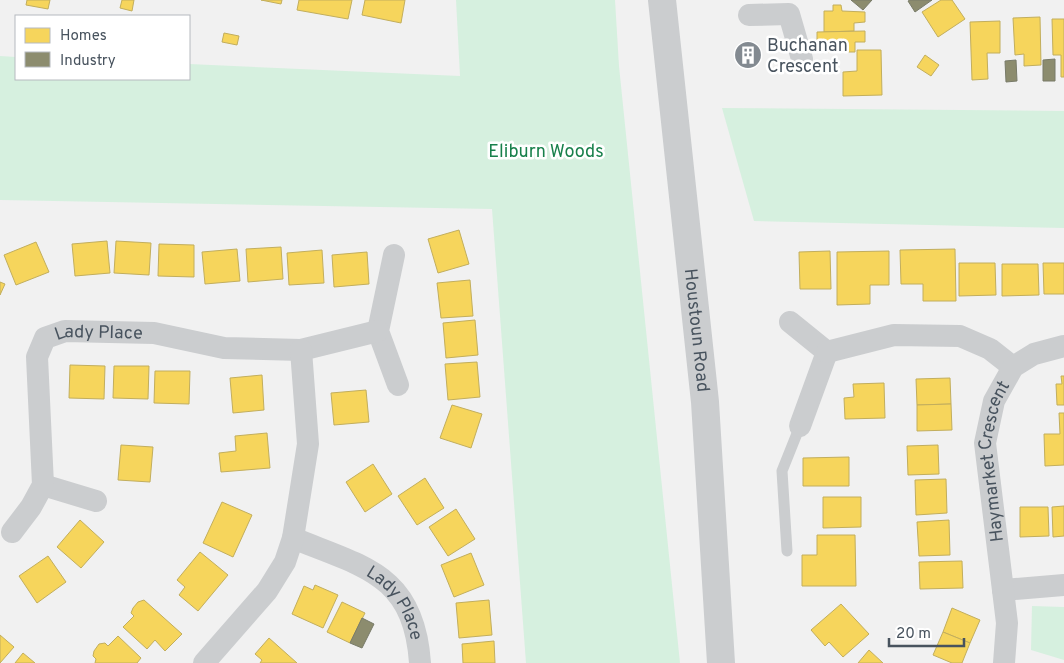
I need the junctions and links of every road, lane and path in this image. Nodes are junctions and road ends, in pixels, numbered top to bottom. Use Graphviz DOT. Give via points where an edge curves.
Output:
graph roads {
  1 [pos="662,0"];
  2 [pos="792,7"];
  3 [pos="749,14"];
  4 [pos="802,59"];
  5 [pos="394,254"];
  6 [pos="790,322"];
  7 [pos="378,331"];
  8 [pos="1064,346"];
  9 [pos="301,350"];
  10 [pos="827,352"];
  11 [pos="1013,367"];
  12 [pos="398,385"];
  13 [pos="800,426"];
  14 [pos="42,485"];
  15 [pos="96,501"];
  16 [pos="12,532"];
  17 [pos="293,538"];
  18 [pos="787,550"];
  19 [pos="1064,585"];
  20 [pos="1004,590"];
  21 [pos="204,663"];
  22 [pos="420,663"];
  23 [pos="721,663"];
  24 [pos="1004,663"];
  1 -- 23 [label="street, Houstoun Road" via="705,402"];
  2 -- 3 [label="street"];
  2 -- 4 [label="street"];
  5 -- 7 [label="street"];
  6 -- 10 [label="street"];
  7 -- 9 [label="street, Lady Place"];
  7 -- 12 [label="street"];
  8 -- 11 [label="street, Haymarket Crescent" via="1034,354"];
  9 -- 14 [label="street, Lady Place" via="224,348 154,333 65,331 46,338 37,358"];
  9 -- 17 [label="street" via="308,444"];
  10 -- 11 [label="street, Haymarket Crescent" via="894,335 960,336 990,349"];
  10 -- 13 [label="street"];
  11 -- 20 [label="street, Haymarket Crescent" via="994,401 985,443"];
  13 -- 18 [label="lane" via="782,471"];
  14 -- 15 [label="street"];
  14 -- 16 [label="street, Lady Place" via="31,507"];
  17 -- 21 [label="street" via="285,562 268,591"];
  17 -- 22 [label="street, Lady Place" via="371,569 396,590 412,617"];
  19 -- 20 [label="street"];
  20 -- 24 [label="street, Haymarket Crescent" via="1007,623"];
}
